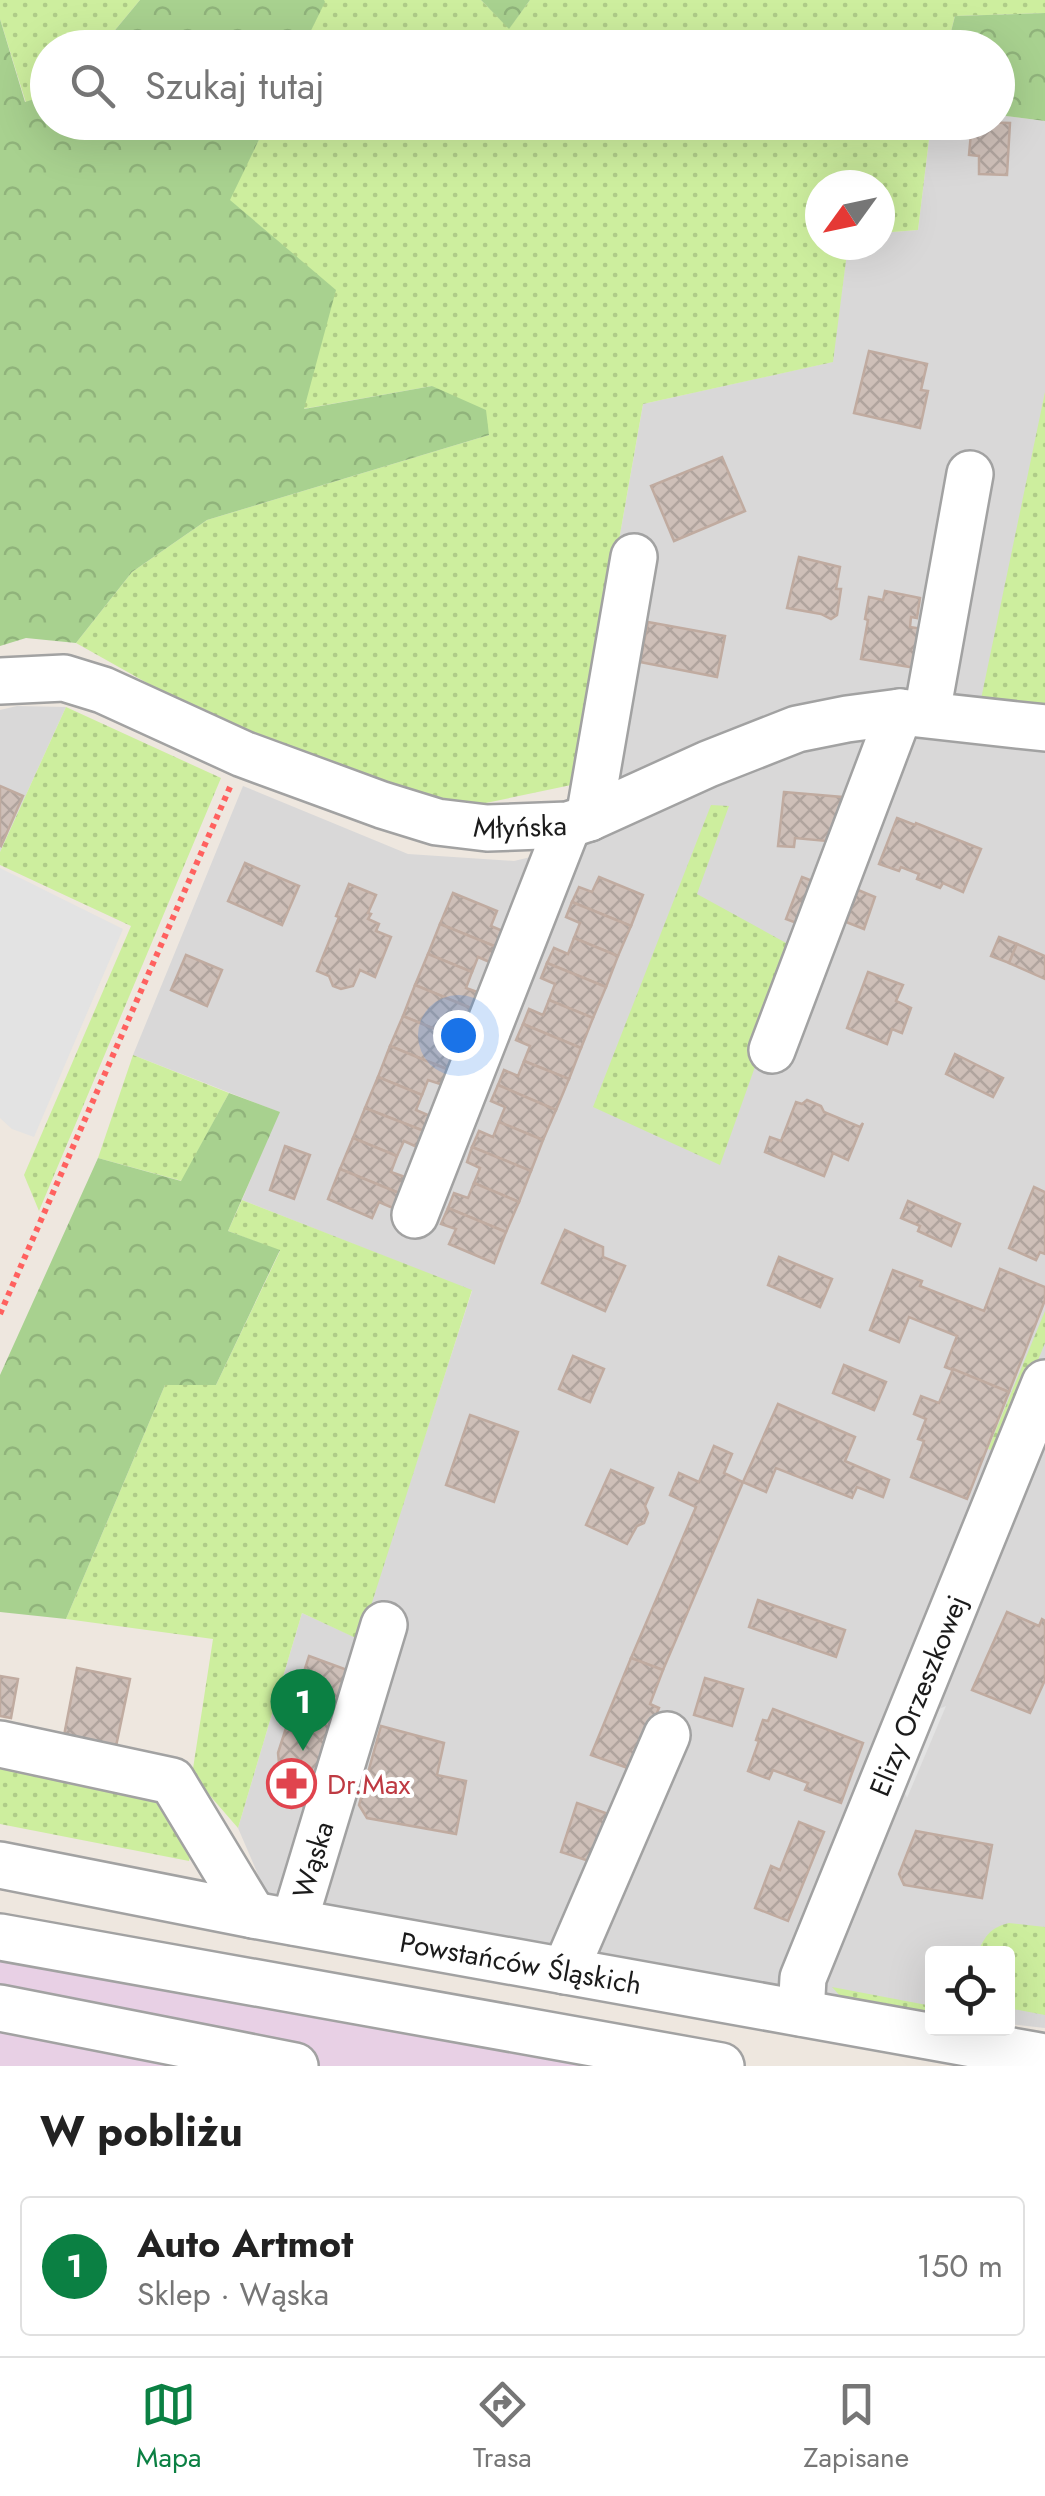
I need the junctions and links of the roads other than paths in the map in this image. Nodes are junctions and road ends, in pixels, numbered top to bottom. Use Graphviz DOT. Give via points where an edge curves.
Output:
graph roads {
  1 [pos="970,474"];
  2 [pos="634,556"];
  3 [pos="0,681"];
  4 [pos="914,712"];
  5 [pos="1045,728"];
  6 [pos="578,822"];
  7 [pos="772,1050"];
  8 [pos="415,1215"];
  9 [pos="1045,1382"];
  10 [pos="384,1625"];
  11 [pos="667,1735"];
  12 [pos="0,1744"];
  13 [pos="0,1865"];
  14 [pos="274,1918"];
  15 [pos="0,1936"];
  16 [pos="544,1968"];
  17 [pos="0,2008"];
  18 [pos="801,2013"];
  19 [pos="511,2028"];
  20 [pos="1045,2057"];
  21 [pos="295,2066"];
  22 [pos="721,2066"];
  1 -- 4 [label="street"];
  2 -- 6 [label="street"];
  3 -- 6 [label="street, Młyńska" via="64,678 103,690 243,754 438,822 486,828"];
  4 -- 5 [label="street, Młyńska"];
  4 -- 6 [label="street, Młyńska" via="797,729"];
  4 -- 7 [label="street"];
  6 -- 8 [label="street"];
  9 -- 18 [label="street, Elizy Orzeszkowej" via="804,1978"];
  10 -- 14 [label="street, Wąska"];
  11 -- 16 [label="street"];
  12 -- 14 [label="street" via="172,1780"];
  13 -- 14 [label="street, Powstańców Śląskich"];
  14 -- 16 [label="street, Powstańców Śląskich"];
  15 -- 19 [label="street"];
  16 -- 18 [label="street, Powstańców Śląskich"];
  16 -- 19 [label="street"];
  17 -- 21 [label="street"];
  18 -- 20 [label="street, Powstańców Śląskich"];
  19 -- 22 [label="street"];
}
